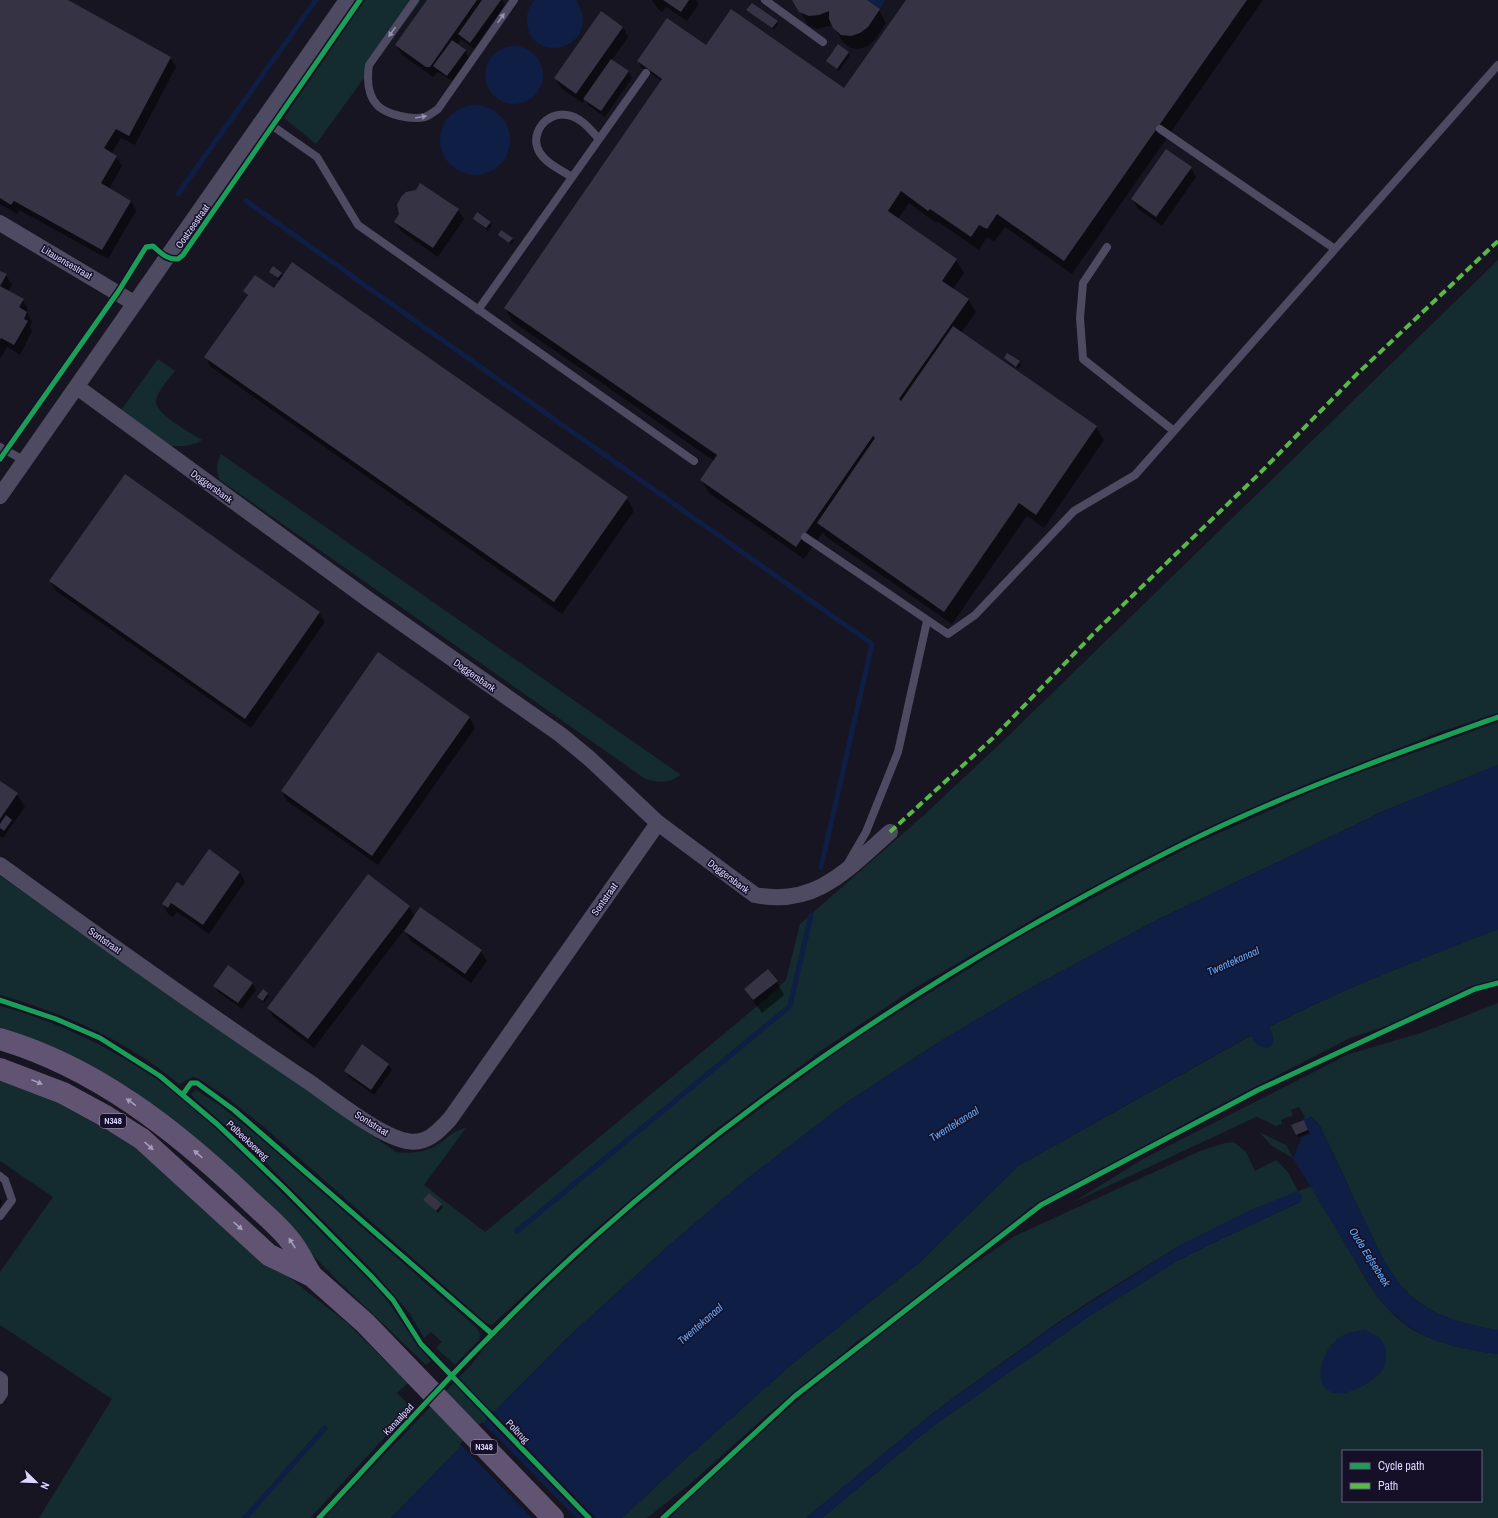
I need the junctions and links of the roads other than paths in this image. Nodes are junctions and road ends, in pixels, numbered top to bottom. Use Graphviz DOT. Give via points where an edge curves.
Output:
graph roads {
  1 [pos="347,0"];
  2 [pos="415,0"];
  3 [pos="514,0"];
  4 [pos="764,0"];
  5 [pos="824,42"];
  6 [pos="1498,65"];
  7 [pos="646,72"];
  8 [pos="264,120"];
  9 [pos="1160,128"];
  10 [pos="599,139"];
  11 [pos="572,177"];
  12 [pos="0,223"];
  13 [pos="1107,247"];
  14 [pos="1335,249"];
  15 [pos="134,303"];
  16 [pos="478,310"];
  17 [pos="77,387"];
  18 [pos="1174,431"];
  19 [pos="0,447"];
  20 [pos="25,461"];
  21 [pos="694,461"];
  22 [pos="0,496"];
  23 [pos="805,536"];
  24 [pos="927,621"];
  25 [pos="658,823"];
  26 [pos="890,832"];
  27 [pos="0,865"];
  28 [pos="840,876"];
  29 [pos="0,1040"];
  30 [pos="0,1069"];
  31 [pos="0,1176"];
  32 [pos="0,1216"];
  33 [pos="312,1276"];
  34 [pos="0,1375"];
  35 [pos="0,1400"];
  36 [pos="553,1518"];
  1 -- 8 [label="street, Oostzeestraat"];
  2 -- 3 [label="lane, one-way" via="369,65 367,76 370,93 378,106 414,118 426,116 438,109"];
  4 -- 5 [label="lane"];
  6 -- 14 [label="lane"];
  7 -- 10 [label="lane"];
  8 -- 15 [label="street, Oostzeestraat"];
  8 -- 16 [label="lane" via="317,157 358,225"];
  9 -- 14 [label="lane"];
  10 -- 11 [label="lane"];
  10 -- 11 [label="lane" via="583,122 567,115 551,118 539,128 536,136 539,152 551,165"];
  11 -- 16 [label="lane"];
  12 -- 15 [label="street, Litauensestraat"];
  13 -- 18 [label="lane" via="1083,283 1080,318 1083,359"];
  14 -- 18 [label="lane"];
  15 -- 17 [label="street, Oostzeestraat"];
  16 -- 21 [label="lane"];
  17 -- 20 [label="street, Oostzeestraat"];
  17 -- 25 [label="street, Doggersbank" via="561,736 590,759"];
  18 -- 24 [label="lane" via="1136,475 1074,511 975,615 948,634"];
  19 -- 20 [label="lane"];
  20 -- 22 [label="street, Oostzeestraat"];
  23 -- 24 [label="lane"];
  24 -- 28 [label="lane" via="898,752 866,832"];
  25 -- 27 [label="street, Sontstraat" via="450,1119 431,1136 415,1142 400,1139 367,1121 232,1030"];
  25 -- 28 [label="street, Doggersbank" via="755,895 771,898 809,893"];
  26 -- 28 [label="street, Doggersbank"];
  33 -- 29 [label="main road, N348, one-way" via="288,1238 225,1177 174,1134 118,1092 83,1073 44,1055"];
  30 -- 33 [label="main road, N348, one-way" via="63,1093 142,1139 269,1255"];
  31 -- 32 [label="lane" via="5,1180 12,1200"];
  33 -- 36 [label="main road, N348" via="365,1323"];
  34 -- 35 [label="lane" via="4,1378 4,1394"];
}
